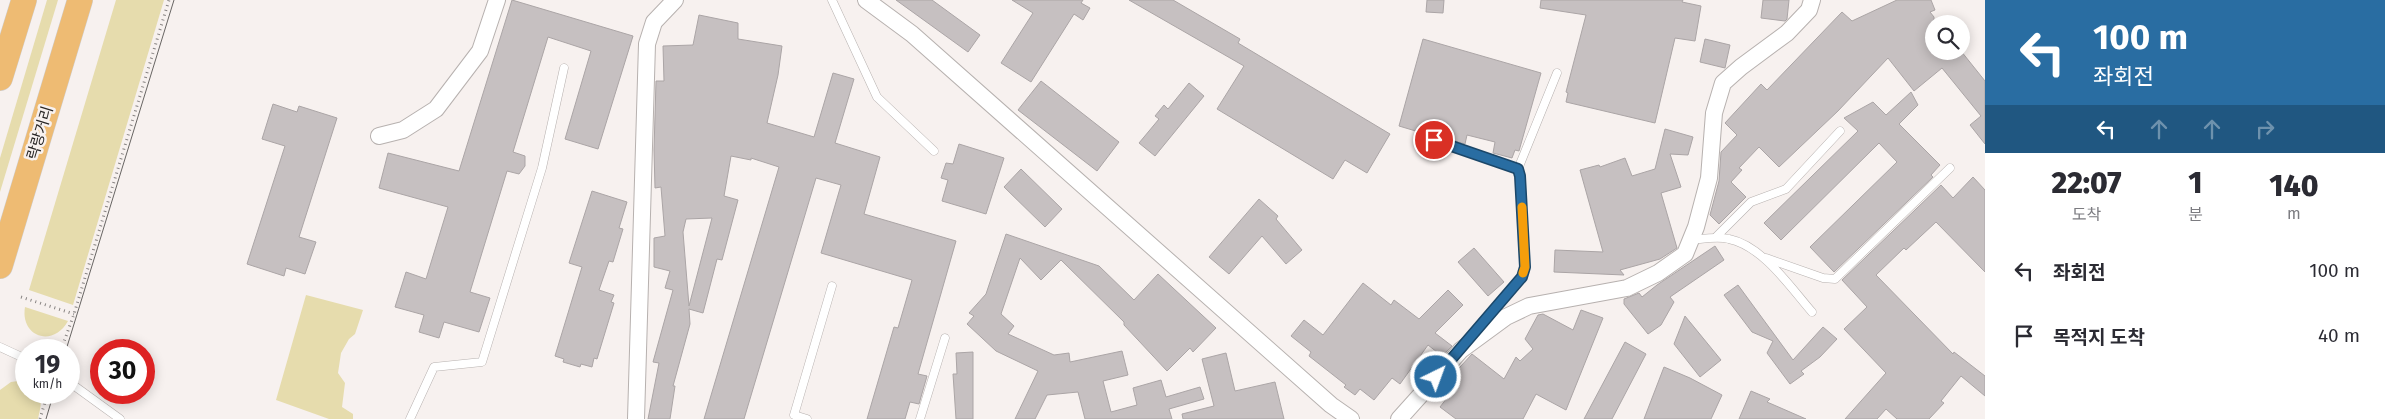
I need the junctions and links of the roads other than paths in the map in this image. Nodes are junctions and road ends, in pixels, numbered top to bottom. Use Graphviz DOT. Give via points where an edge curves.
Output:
graph roads {
  1 [pos="24,0"];
  2 [pos="80,0"];
  3 [pos="497,0"];
  4 [pos="675,0"];
  5 [pos="832,0"];
  6 [pos="866,0"];
  7 [pos="1812,0"];
  8 [pos="564,68"];
  9 [pos="1557,73"];
  10 [pos="0,78"];
  11 [pos="1840,131"];
  12 [pos="379,136"];
  13 [pos="1434,140"];
  14 [pos="934,151"];
  15 [pos="1950,168"];
  16 [pos="1518,169"];
  17 [pos="1716,237"];
  18 [pos="1691,240"];
  19 [pos="1766,258"];
  20 [pos="0,266"];
  21 [pos="832,286"];
  22 [pos="1812,312"];
  23 [pos="944,338"];
  24 [pos="0,347"];
  25 [pos="1462,350"];
  26 [pos="15,354"];
  27 [pos="80,390"];
  28 [pos="1332,412"];
  29 [pos="120,419"];
  30 [pos="410,419"];
  31 [pos="636,419"];
  32 [pos="807,419"];
  33 [pos="920,419"];
  34 [pos="1351,419"];
  35 [pos="1398,419"];
  1 -- 10 [label="main road"];
  2 -- 20 [label="main road, 락랑거리"];
  3 -- 12 [label="street" via="480,51 436,109 403,130"];
  4 -- 31 [label="street" via="654,22 647,44"];
  5 -- 14 [label="lane" via="877,97"];
  6 -- 28 [label="street" via="920,41"];
  7 -- 18 [label="street" via="1809,10 1787,33 1723,84 1714,113 1709,178"];
  8 -- 30 [label="lane" via="542,168 482,362 434,366"];
  9 -- 16 [label="lane"];
  11 -- 17 [label="lane" via="1786,189 1751,202"];
  13 -- 16 [label="lane"];
  15 -- 19 [label="lane" via="1835,279 1823,278"];
  16 -- 25 [label="lane" via="1525,267 1522,277"];
  17 -- 18 [label="lane"];
  17 -- 19 [label="lane" via="1731,239"];
  18 -- 25 [label="street" via="1685,254 1658,273 1626,288 1529,306 1506,317"];
  19 -- 22 [label="lane"];
  21 -- 32 [label="lane" via="794,415"];
  23 -- 33 [label="lane"];
  24 -- 26 [label="lane"];
  25 -- 35 [label="street"];
  27 -- 29 [label="lane"];
  28 -- 34 [label="street"];
}
